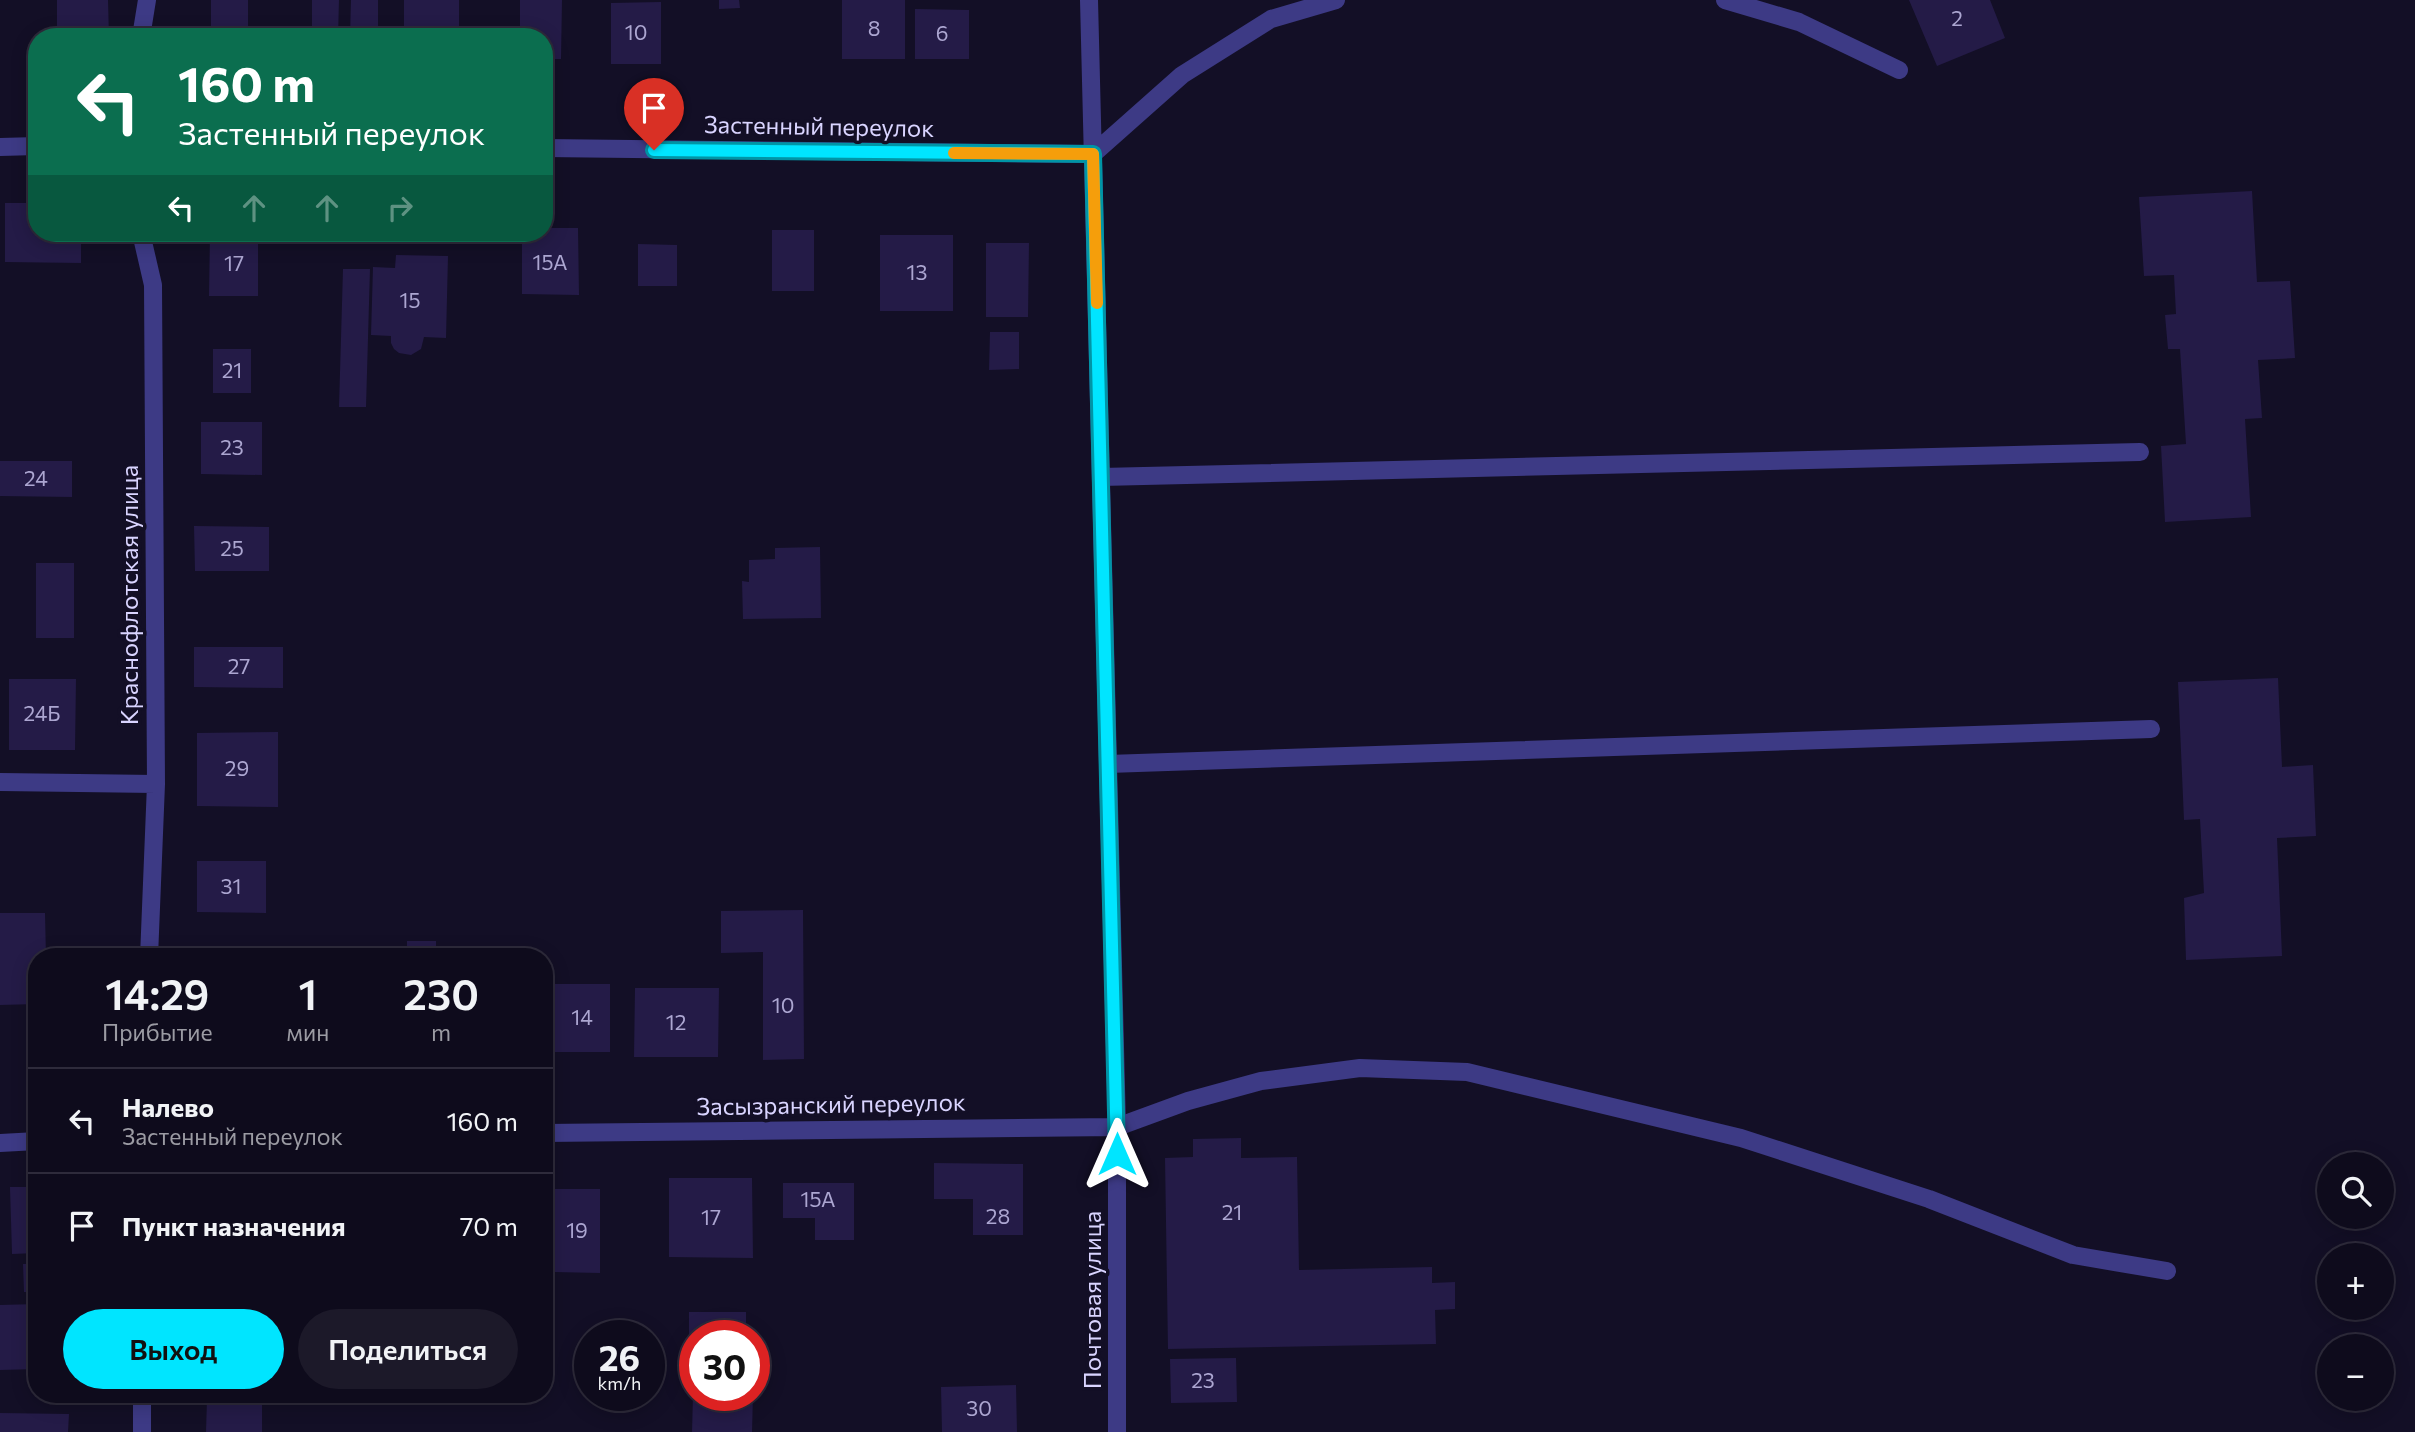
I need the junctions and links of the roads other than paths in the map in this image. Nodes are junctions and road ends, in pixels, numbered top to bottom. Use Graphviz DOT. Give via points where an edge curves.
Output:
graph roads {
  1 [pos="146,0"];
  2 [pos="1089,0"];
  3 [pos="1336,0"];
  4 [pos="1725,0"];
  5 [pos="142,28"];
  6 [pos="1899,70"];
  7 [pos="28,146"];
  8 [pos="0,148"];
  9 [pos="553,148"];
  10 [pos="1093,154"];
  11 [pos="143,242"];
  12 [pos="2140,452"];
  13 [pos="1101,477"];
  14 [pos="2151,729"];
  15 [pos="1108,764"];
  16 [pos="0,782"];
  17 [pos="156,784"];
  18 [pos="149,948"];
  19 [pos="1117,1127"];
  20 [pos="553,1133"];
  21 [pos="28,1141"];
  22 [pos="0,1143"];
  23 [pos="2167,1272"];
  24 [pos="142,1403"];
  25 [pos="142,1432"];
  26 [pos="1117,1432"];
  1 -- 5 [label="street"];
  2 -- 10 [label="street, Почтовая улица"];
  3 -- 10 [label="street" via="1271,19 1182,75"];
  4 -- 6 [label="street" via="1799,22"];
  7 -- 8 [label="street"];
  9 -- 10 [label="street, Застенный переулок"];
  10 -- 13 [label="street, Почтовая улица"];
  11 -- 17 [label="street, Краснофлотская улица" via="153,285"];
  12 -- 13 [label="street"];
  13 -- 15 [label="street, Почтовая улица"];
  14 -- 15 [label="street"];
  15 -- 19 [label="street, Почтовая улица"];
  16 -- 17 [label="street"];
  17 -- 18 [label="street, Краснофлотская улица"];
  19 -- 20 [label="street, Засызранский переулок"];
  19 -- 23 [label="street, Засызранский переулок" via="1261,1081 1360,1068 1467,1072 1741,1138 1929,1199 2073,1255"];
  19 -- 26 [label="street, Почтовая улица"];
  21 -- 22 [label="street"];
  24 -- 25 [label="street"];
}
